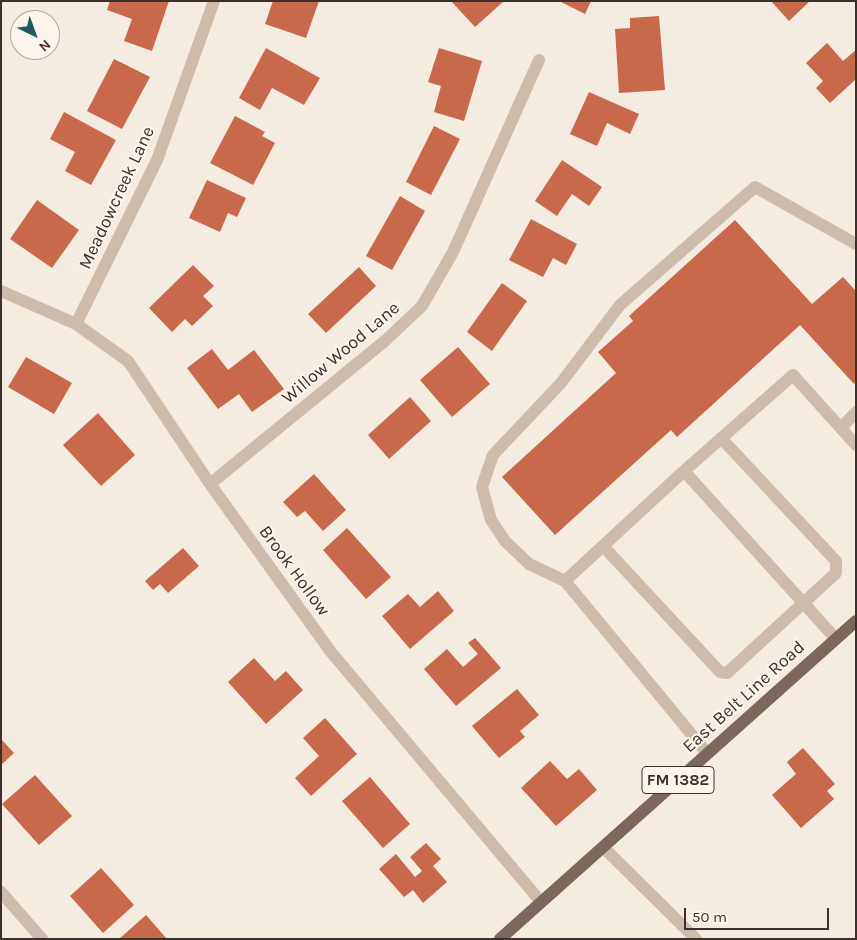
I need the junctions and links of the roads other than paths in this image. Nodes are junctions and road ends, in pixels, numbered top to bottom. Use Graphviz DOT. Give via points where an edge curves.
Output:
graph roads {
  1 [pos="214,1"];
  2 [pos="539,60"];
  3 [pos="856,244"];
  4 [pos="1,291"];
  5 [pos="76,324"];
  6 [pos="856,412"];
  7 [pos="840,428"];
  8 [pos="721,438"];
  9 [pos="856,444"];
  10 [pos="684,471"];
  11 [pos="210,484"];
  12 [pos="603,546"];
  13 [pos="565,581"];
  14 [pos="803,603"];
  15 [pos="856,621"];
  16 [pos="836,639"];
  17 [pos="707,754"];
  18 [pos="602,847"];
  19 [pos="1,892"];
  20 [pos="541,902"];
  21 [pos="42,939"];
  22 [pos="500,939"];
  23 [pos="696,939"];
  1 -- 5 [label="street, Meadowcreek Lane" via="157,160"];
  2 -- 11 [label="street, Willow Wood Lane" via="453,252 422,306 386,340"];
  3 -- 13 [label="street" via="755,187 620,306 560,382 493,455 482,487 491,520 505,541 529,564"];
  4 -- 5 [label="street, Brook Hollow"];
  5 -- 11 [label="street, Brook Hollow" via="128,361"];
  6 -- 7 [label="street"];
  7 -- 8 [label="street" via="793,375"];
  7 -- 9 [label="street"];
  8 -- 10 [label="street"];
  8 -- 14 [label="street" via="836,561 836,573"];
  10 -- 12 [label="street"];
  10 -- 14 [label="street"];
  11 -- 20 [label="street, Brook Hollow" via="331,652"];
  12 -- 13 [label="street"];
  12 -- 14 [label="street" via="720,672 727,673"];
  13 -- 17 [label="street"];
  14 -- 16 [label="street"];
  15 -- 16 [label="main road, East Belt Line Road / FM 1382"];
  16 -- 17 [label="main road, East Belt Line Road / FM 1382"];
  17 -- 18 [label="main road, East Belt Line Road / FM 1382"];
  18 -- 20 [label="main road, East Belt Line Road / FM 1382"];
  18 -- 23 [label="street"];
  19 -- 21 [label="street"];
  20 -- 22 [label="main road, East Belt Line Road / FM 1382"];
}
